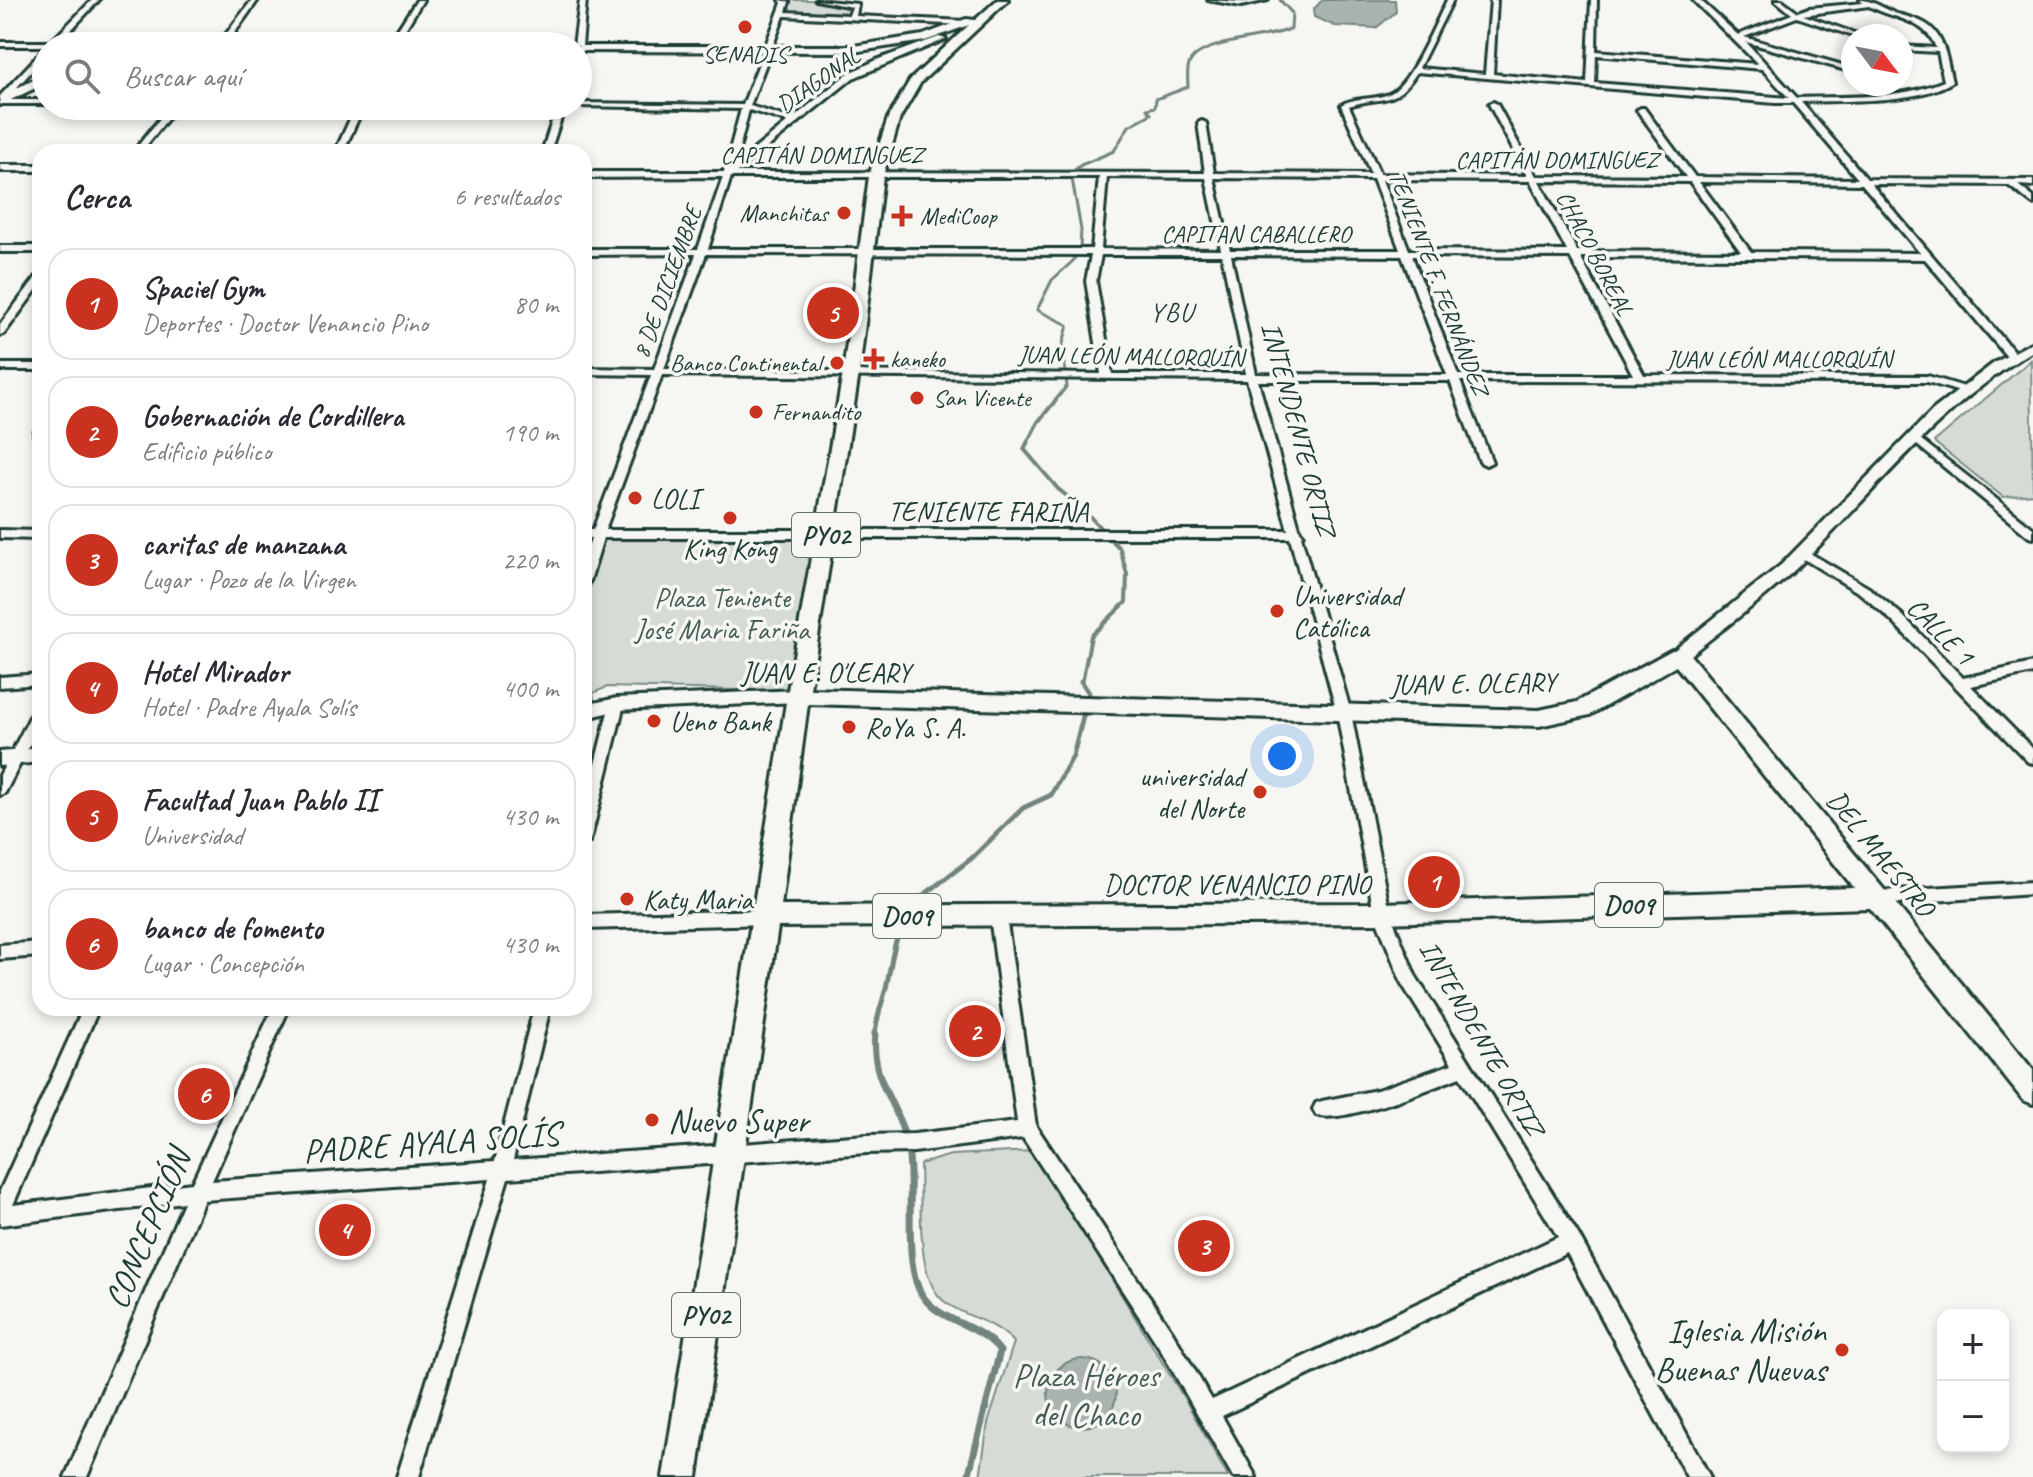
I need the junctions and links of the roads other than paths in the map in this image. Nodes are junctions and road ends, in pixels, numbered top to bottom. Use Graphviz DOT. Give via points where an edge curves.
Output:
graph roads {
  1 [pos="96,0"];
  2 [pos="255,0"];
  3 [pos="420,0"];
  4 [pos="583,0"];
  5 [pos="783,0"];
  6 [pos="819,0"];
  7 [pos="1003,0"];
  8 [pos="1211,0"];
  9 [pos="1265,0"];
  10 [pos="1450,0"];
  11 [pos="1494,0"];
  12 [pos="1594,0"];
  13 [pos="1696,0"];
  14 [pos="1778,0"];
  15 [pos="1866,2"];
  16 [pos="989,12"];
  17 [pos="782,14"];
  18 [pos="1798,15"];
  19 [pos="852,18"];
  20 [pos="966,23"];
  21 [pos="1841,30"];
  22 [pos="65,32"];
  23 [pos="231,32"];
  24 [pos="400,32"];
  25 [pos="580,32"];
  26 [pos="1738,37"];
  27 [pos="925,38"];
  28 [pos="942,39"];
  29 [pos="0,44"];
  30 [pos="32,45"];
  31 [pos="592,47"];
  32 [pos="1913,49"];
  33 [pos="770,50"];
  34 [pos="1942,50"];
  35 [pos="1593,53"];
  36 [pos="938,57"];
  37 [pos="32,67"];
  38 [pos="1764,67"];
  39 [pos="1841,67"];
  40 [pos="1415,70"];
  41 [pos="1489,75"];
  42 [pos="1591,83"];
  43 [pos="32,85"];
  44 [pos="1913,87"];
  45 [pos="1927,91"];
  46 [pos="0,101"];
  47 [pos="1795,101"];
  48 [pos="32,102"];
  49 [pos="1493,104"];
  50 [pos="592,105"];
  51 [pos="746,107"];
  52 [pos="1641,110"];
  53 [pos="163,120"];
  54 [pos="354,120"];
  55 [pos="556,120"];
  56 [pos="792,121"];
  57 [pos="1202,123"];
  58 [pos="143,144"];
  59 [pos="343,144"];
  60 [pos="549,144"];
  61 [pos="0,168"];
  62 [pos="32,168"];
  63 [pos="728,174"];
  64 [pos="592,175"];
  65 [pos="1103,175"];
  66 [pos="876,176"];
  67 [pos="1210,177"];
  68 [pos="1377,178"];
  69 [pos="1533,180"];
  70 [pos="1692,181"];
  71 [pos="1866,183"];
  72 [pos="2010,183"];
  73 [pos="2033,183"];
  74 [pos="2033,201"];
  75 [pos="0,249"];
  76 [pos="32,249"];
  77 [pos="868,250"];
  78 [pos="592,252"];
  79 [pos="702,252"];
  80 [pos="1094,254"];
  81 [pos="1228,254"];
  82 [pos="1406,254"];
  83 [pos="1573,255"];
  84 [pos="1748,255"];
  85 [pos="1929,256"];
  86 [pos="32,289"];
  87 [pos="0,332"];
  88 [pos="2033,346"];
  89 [pos="2012,356"];
  90 [pos="0,367"];
  91 [pos="32,367"];
  92 [pos="592,371"];
  93 [pos="658,372"];
  94 [pos="851,373"];
  95 [pos="1107,377"];
  96 [pos="1454,377"];
  97 [pos="1252,378"];
  98 [pos="1640,378"];
  99 [pos="1964,390"];
  100 [pos="1917,434"];
  101 [pos="1486,462"];
  102 [pos="592,532"];
  103 [pos="0,534"];
  104 [pos="592,534"];
  105 [pos="826,534"];
  106 [pos="1297,534"];
  107 [pos="2033,534"];
  108 [pos="32,535"];
  109 [pos="1803,553"];
  110 [pos="1679,655"];
  111 [pos="2033,668"];
  112 [pos="32,680"];
  113 [pos="0,682"];
  114 [pos="1960,683"];
  115 [pos="798,696"];
  116 [pos="617,704"];
  117 [pos="1069,706"];
  118 [pos="592,710"];
  119 [pos="1344,713"];
  120 [pos="32,723"];
  121 [pos="32,756"];
  122 [pos="8,758"];
  123 [pos="2033,758"];
  124 [pos="0,789"];
  125 [pos="592,806"];
  126 [pos="2033,888"];
  127 [pos="1876,898"];
  128 [pos="1382,913"];
  129 [pos="998,916"];
  130 [pos="767,917"];
  131 [pos="592,922"];
  132 [pos="32,950"];
  133 [pos="0,952"];
  134 [pos="87,1016"];
  135 [pos="277,1016"];
  136 [pos="540,1016"];
  137 [pos="1463,1068"];
  138 [pos="2033,1091"];
  139 [pos="1322,1109"];
  140 [pos="1027,1129"];
  141 [pos="732,1153"];
  142 [pos="502,1169"];
  143 [pos="198,1191"];
  144 [pos="0,1214"];
  145 [pos="1571,1241"];
  146 [pos="1208,1412"];
  147 [pos="76,1477"];
  148 [pos="408,1477"];
  149 [pos="680,1477"];
  150 [pos="1245,1477"];
  151 [pos="1699,1477"];
  1 -- 22 [label="street"];
  2 -- 23 [label="street"];
  3 -- 24 [label="street"];
  4 -- 25 [label="street"];
  5 -- 17 [label="street, 8 DE DICIEMBRE"];
  6 -- 19 [label="street" via="856,5"];
  7 -- 16 [label="main road, PY02"];
  8 -- 9 [label="street"];
  10 -- 40 [label="street"];
  11 -- 41 [label="street"];
  12 -- 35 [label="street"];
  13 -- 26 [label="street"];
  14 -- 18 [label="street"];
  15 -- 18 [label="street"];
  15 -- 34 [label="street" via="1926,25"];
  16 -- 20 [label="main road, PY02"];
  16 -- 36 [label="main road, PY02"];
  17 -- 19 [label="street"];
  17 -- 33 [label="street, 8 DE DICIEMBRE"];
  18 -- 21 [label="street"];
  18 -- 26 [label="street"];
  19 -- 20 [label="street"];
  20 -- 27 [label="main road, PY02"];
  26 -- 38 [label="street"];
  26 -- 39 [label="street"];
  27 -- 28 [label="main road"];
  27 -- 33 [label="main road, PY02" via="853,49"];
  28 -- 36 [label="main road" via="948,44"];
  28 -- 56 [label="street, DIAGONAL" via="863,69"];
  29 -- 30 [label="street"];
  31 -- 33 [label="main road, PY02"];
  32 -- 34 [label="street"];
  33 -- 51 [label="street, 8 DE DICIEMBRE"];
  34 -- 45 [label="street" via="1948,82"];
  35 -- 38 [label="street"];
  35 -- 42 [label="street"];
  36 -- 66 [label="main road, PY02" via="900,103"];
  37 -- 46 [label="street"];
  38 -- 47 [label="street"];
  40 -- 41 [label="street"];
  40 -- 68 [label="street, TENIENTE F. FERNÁNDEZ" via="1393,96 1345,105"];
  41 -- 42 [label="street"];
  42 -- 47 [label="street"];
  43 -- 46 [label="main road"];
  44 -- 45 [label="street"];
  45 -- 47 [label="street"];
  46 -- 48 [label="street"];
  47 -- 71 [label="street"];
  49 -- 69 [label="street, CHACO BOREAL"];
  50 -- 51 [label="street"];
  51 -- 56 [label="street"];
  51 -- 63 [label="street, 8 DE DICIEMBRE"];
  52 -- 70 [label="street"];
  53 -- 58 [label="street"];
  54 -- 59 [label="street"];
  55 -- 60 [label="street"];
  56 -- 63 [label="street, DIAGONAL"];
  57 -- 67 [label="street, INTENDENTE ORTIZ"];
  61 -- 62 [label="street"];
  63 -- 64 [label="street, CAPITÁN DOMINGUEZ"];
  63 -- 66 [label="street, CAPITÁN DOMINGUEZ"];
  63 -- 79 [label="street, 8 DE DICIEMBRE"];
  65 -- 66 [label="street, CAPITÁN DOMINGUEZ"];
  65 -- 67 [label="street, CAPITÁN DOMINGUEZ"];
  65 -- 80 [label="street"];
  66 -- 77 [label="main road, PY02"];
  67 -- 68 [label="street, CAPITÁN DOMINGUEZ"];
  67 -- 81 [label="street, INTENDENTE ORTIZ"];
  68 -- 69 [label="street, CAPITÁN DOMINGUEZ"];
  68 -- 82 [label="street, TENIENTE F. FERNÁNDEZ"];
  69 -- 70 [label="street, CAPITÁN DOMINGUEZ"];
  69 -- 83 [label="street, CHACO BOREAL"];
  70 -- 71 [label="street, CAPITÁN DOMINGUEZ"];
  70 -- 84 [label="street"];
  71 -- 72 [label="street, CAPITÁN DOMINGUEZ"];
  71 -- 85 [label="street"];
  72 -- 73 [label="street, CAPITÁN DOMINGUEZ"];
  72 -- 74 [label="street"];
  75 -- 76 [label="street"];
  77 -- 79 [label="street, CAPITAN CABALLERO"];
  77 -- 80 [label="street, CAPITAN CABALLERO"];
  77 -- 94 [label="main road, PY02"];
  78 -- 79 [label="street, CAPITAN CABALLERO"];
  79 -- 93 [label="street, 8 DE DICIEMBRE"];
  80 -- 81 [label="street, CAPITAN CABALLERO"];
  80 -- 95 [label="street" via="1091,281"];
  81 -- 82 [label="street, CAPITAN CABALLERO"];
  81 -- 97 [label="street, INTENDENTE ORTIZ"];
  82 -- 83 [label="street, CAPITAN CABALLERO"];
  82 -- 96 [label="street, TENIENTE F. FERNÁNDEZ"];
  83 -- 84 [label="street, CAPITAN CABALLERO"];
  83 -- 98 [label="street, CHACO BOREAL"];
  84 -- 85 [label="street, CAPITAN CABALLERO"];
  85 -- 89 [label="street"];
  86 -- 87 [label="street"];
  88 -- 89 [label="street, JUAN E. OLEARY"];
  89 -- 99 [label="street, JUAN E. OLEARY"];
  90 -- 91 [label="street"];
  92 -- 93 [label="street, JUAN LEÓN MALLORQUÍN"];
  93 -- 94 [label="street, JUAN LEÓN MALLORQUÍN"];
  93 -- 102 [label="street, 8 DE DICIEMBRE"];
  94 -- 95 [label="street, JUAN LEÓN MALLORQUÍN"];
  94 -- 105 [label="main road, PY02"];
  95 -- 97 [label="street, JUAN LEÓN MALLORQUÍN"];
  96 -- 97 [label="street, JUAN LEÓN MALLORQUÍN"];
  96 -- 98 [label="street, JUAN LEÓN MALLORQUÍN"];
  96 -- 101 [label="street, TENIENTE F. FERNÁNDEZ"];
  97 -- 106 [label="street, INTENDENTE ORTIZ"];
  98 -- 99 [label="street, JUAN LEÓN MALLORQUÍN" via="1928,379"];
  99 -- 100 [label="street, JUAN E. OLEARY"];
  100 -- 107 [label="street"];
  100 -- 109 [label="street, JUAN E. OLEARY"];
  103 -- 108 [label="street"];
  104 -- 105 [label="street, TENIENTE FARIÑA"];
  105 -- 106 [label="street, TENIENTE FARIÑA"];
  105 -- 115 [label="main road, PY02"];
  106 -- 119 [label="street, INTENDENTE ORTIZ"];
  109 -- 110 [label="street, JUAN E. OLEARY"];
  109 -- 114 [label="street, CALLE 1" via="1865,591"];
  110 -- 119 [label="main road, JUAN E. OLEARY" via="1582,709 1561,715 1507,719"];
  110 -- 127 [label="main road, DEL MAESTRO"];
  111 -- 114 [label="street"];
  112 -- 113 [label="street"];
  114 -- 123 [label="street, CALLE 1"];
  115 -- 116 [label="street, JUAN E. O'LEARY"];
  115 -- 117 [label="main road, JUAN E. O'LEARY"];
  115 -- 130 [label="main road, PY02"];
  116 -- 118 [label="street, JUAN E. O'LEARY"];
  116 -- 125 [label="street"];
  117 -- 119 [label="main road, JUAN E. OLEARY"];
  119 -- 128 [label="street, INTENDENTE ORTIZ"];
  120 -- 122 [label="street"];
  121 -- 122 [label="street"];
  122 -- 124 [label="street"];
  126 -- 127 [label="street, DOCTOR VENANCIO PINO"];
  127 -- 128 [label="main road, DOCTOR VENANCIO PINO / D009"];
  127 -- 138 [label="main road, DEL MAESTRO"];
  128 -- 129 [label="main road, DOCTOR VENANCIO PINO / D009"];
  128 -- 137 [label="street, INTENDENTE ORTIZ" via="1408,979"];
  129 -- 130 [label="main road, DOCTOR VENANCIO PINO / D009"];
  129 -- 140 [label="street"];
  130 -- 131 [label="street, DOCTOR VENANCIO PINO"];
  130 -- 141 [label="main road, PY02"];
  132 -- 133 [label="street"];
  134 -- 144 [label="street"];
  135 -- 143 [label="street, CONCEPCIÓN"];
  136 -- 142 [label="street"];
  137 -- 139 [label="street" via="1388,1097"];
  137 -- 145 [label="street, INTENDENTE ORTIZ"];
  140 -- 141 [label="street, PADRE AYALA SOLÍS" via="914,1143"];
  140 -- 146 [label="street"];
  141 -- 142 [label="street, PADRE AYALA SOLÍS"];
  141 -- 149 [label="main road, PY02"];
  142 -- 143 [label="street, PADRE AYALA SOLÍS"];
  142 -- 148 [label="street"];
  143 -- 144 [label="street, PADRE AYALA SOLÍS"];
  143 -- 147 [label="street, CONCEPCIÓN"];
  145 -- 146 [label="street"];
  145 -- 151 [label="street, INTENDENTE ORTIZ"];
  146 -- 150 [label="street"];
}
